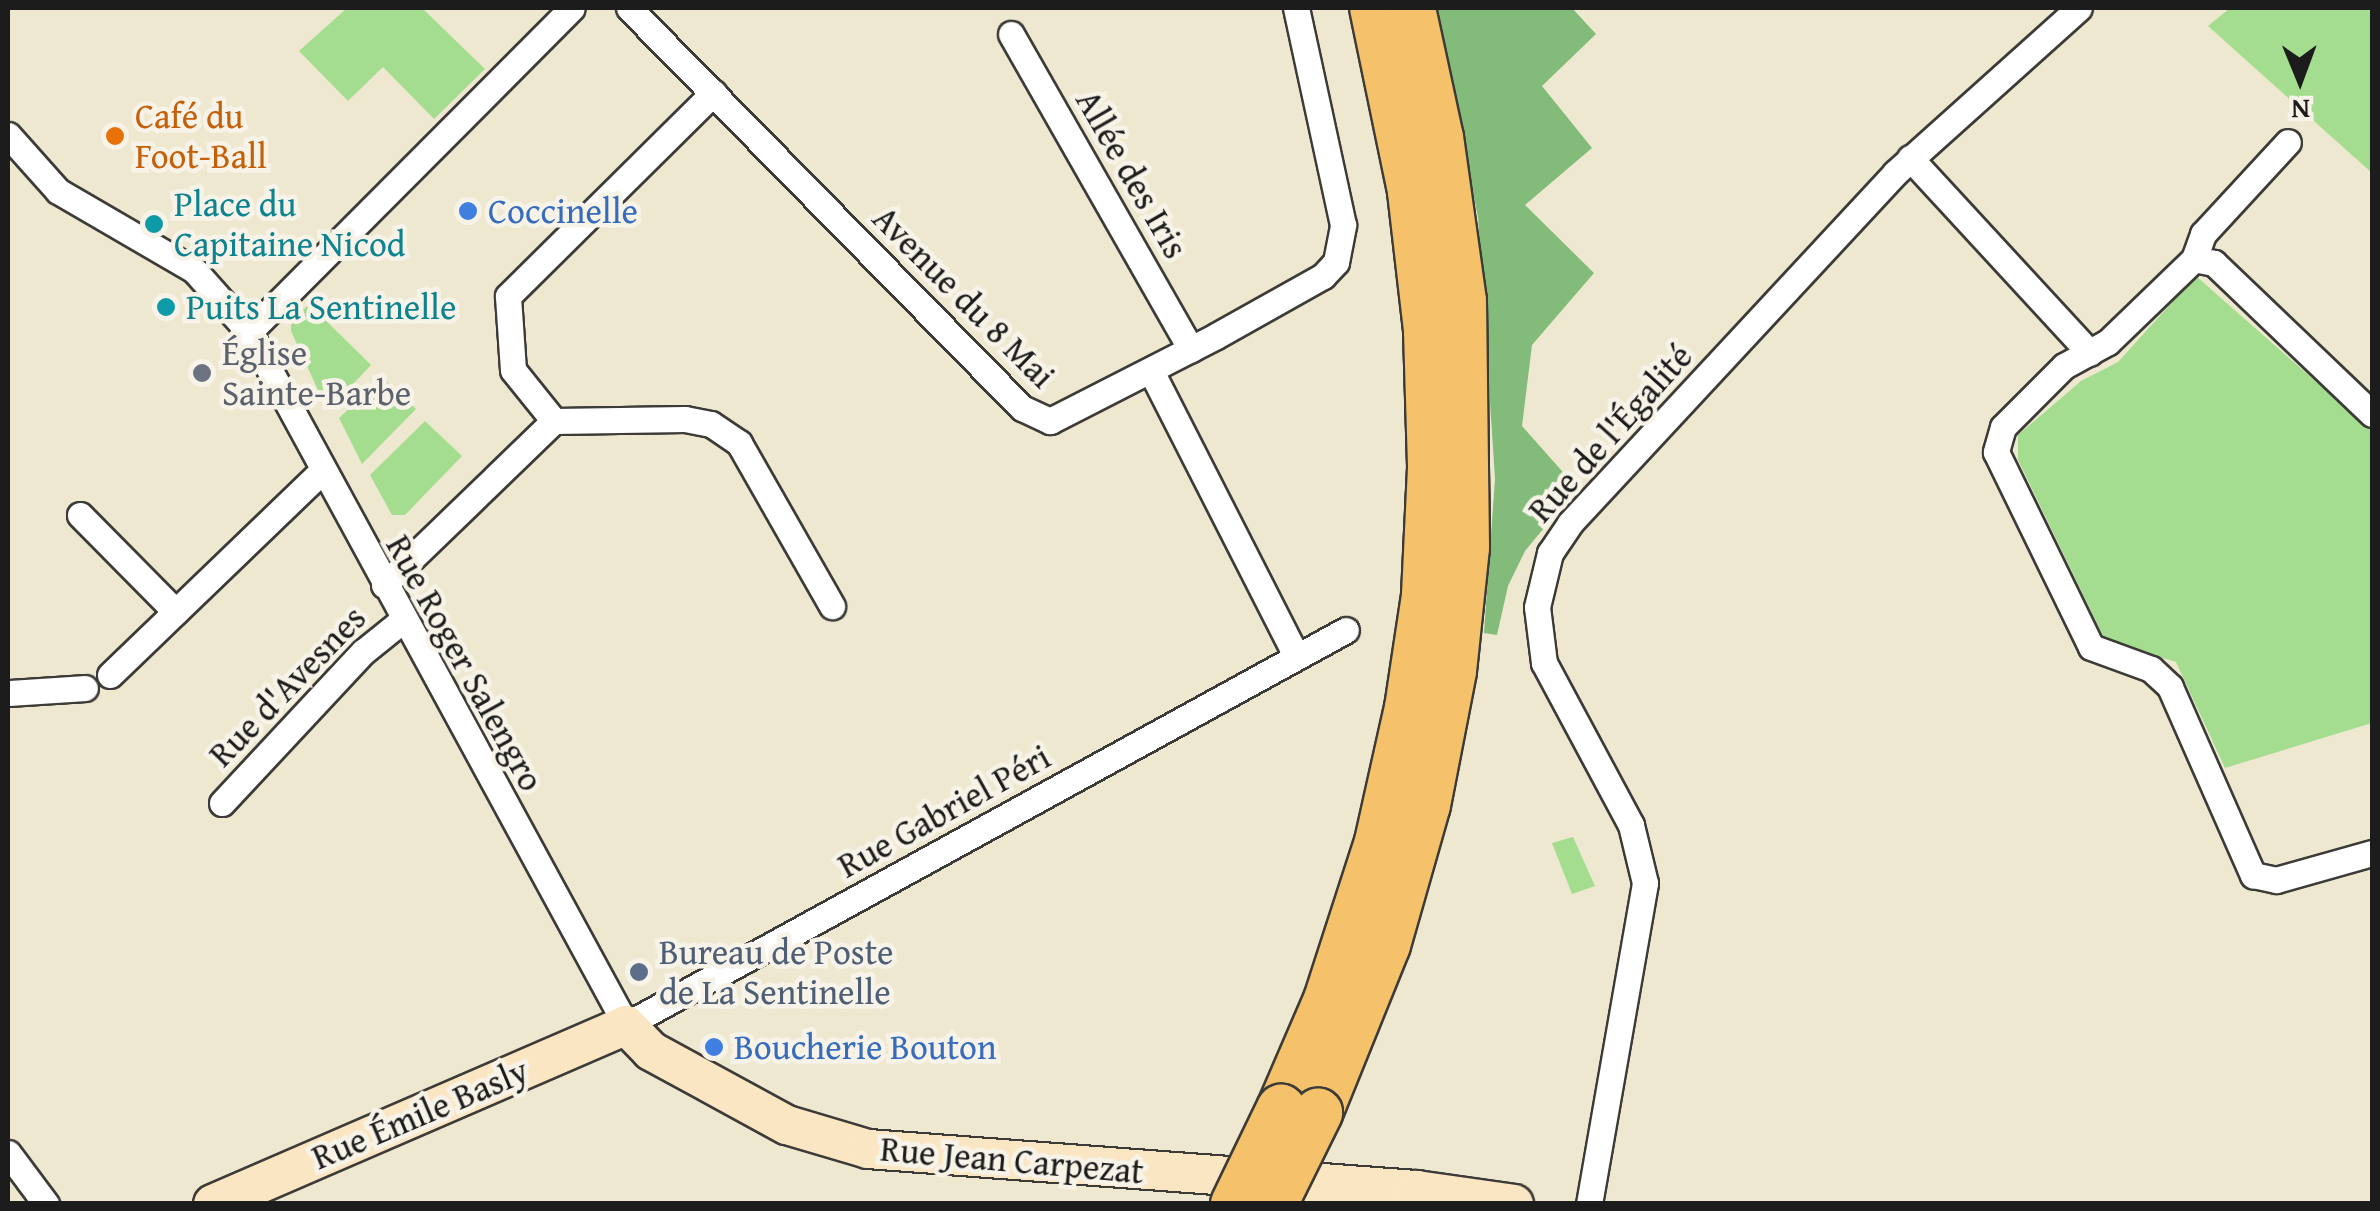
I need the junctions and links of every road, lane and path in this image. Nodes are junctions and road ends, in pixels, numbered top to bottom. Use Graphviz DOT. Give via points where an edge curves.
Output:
graph roads {
  1 [pos="572,8"];
  2 [pos="629,8"];
  3 [pos="1296,8"];
  4 [pos="1374,8"];
  5 [pos="1411,8"];
  6 [pos="2079,8"];
  7 [pos="1011,34"];
  8 [pos="713,93"];
  9 [pos="8,135"];
  10 [pos="2288,142"];
  11 [pos="1910,158"];
  12 [pos="2194,260"];
  13 [pos="250,332"];
  14 [pos="1191,350"];
  15 [pos="2090,354"];
  16 [pos="1152,371"];
  17 [pos="2372,414"];
  18 [pos="554,421"];
  19 [pos="320,472"];
  20 [pos="80,515"];
  21 [pos="384,585"];
  22 [pos="832,606"];
  23 [pos="176,612"];
  24 [pos="402,620"];
  25 [pos="1346,630"];
  26 [pos="1296,656"];
  27 [pos="110,675"];
  28 [pos="85,688"];
  29 [pos="8,693"];
  30 [pos="222,803"];
  31 [pos="2372,853"];
  32 [pos="626,1024"];
  33 [pos="1300,1111"];
  34 [pos="8,1152"];
  35 [pos="1431,1197"];
  36 [pos="46,1204"];
  37 [pos="213,1204"];
  38 [pos="1235,1204"];
  39 [pos="1273,1204"];
  40 [pos="1514,1204"];
  41 [pos="1589,1204"];
  1 -- 13 [label="street"];
  2 -- 8 [label="street, Avenue du 8 Mai"];
  3 -- 14 [label="street, Avenue du 8 Mai" via="1343,225 1340,252 1323,276"];
  4 -- 33 [label="highway" via="1409,174 1428,330 1432,466 1426,595 1410,708 1379,842"];
  5 -- 33 [label="highway" via="1442,155 1462,301 1465,547 1452,671 1426,805 1376,972"];
  6 -- 11 [label="street, Rue de l'Égalité"];
  7 -- 14 [label="street, Allée des Iris"];
  8 -- 16 [label="street, Avenue du 8 Mai" via="1034,418 1071,416"];
  8 -- 18 [label="street" via="508,296 513,370"];
  9 -- 13 [label="street, Rue Roger Salengro" via="58,191 194,270"];
  10 -- 12 [label="street" via="2203,234"];
  11 -- 15 [label="street"];
  11 -- 41 [label="street, Rue de l'Égalité" via="1570,523 1544,567 1537,622 1544,663 1630,824 1645,883"];
  12 -- 15 [label="street"];
  12 -- 17 [label="street" via="2214,264"];
  13 -- 19 [label="street, Rue Roger Salengro"];
  14 -- 16 [label="street, Avenue du 8 Mai"];
  15 -- 31 [label="street" via="2064,366 2003,428 1996,452 2088,640 2097,653 2151,670 2170,686 2253,875 2276,880"];
  16 -- 26 [label="street"];
  18 -- 21 [label="street"];
  18 -- 22 [label="street" via="685,419 732,435"];
  19 -- 21 [label="street, Rue Roger Salengro"];
  19 -- 23 [label="street"];
  20 -- 23 [label="street"];
  21 -- 24 [label="street, Rue Roger Salengro"];
  23 -- 27 [label="street"];
  24 -- 30 [label="street, Rue d'Avesnes" via="363,652"];
  24 -- 32 [label="street, Rue Roger Salengro"];
  25 -- 26 [label="street, Rue Gabriel Péri"];
  26 -- 32 [label="street, Rue Gabriel Péri"];
  28 -- 29 [label="street"];
  32 -- 35 [label="street, Rue Jean Carpezat" via="651,1051 787,1125 858,1147"];
  32 -- 37 [label="street, Rue Émile Basly"];
  33 -- 38 [label="highway, bridge"];
  33 -- 39 [label="highway, bridge"];
  34 -- 36 [label="street"];
  35 -- 40 [label="street, Rue Jean Carpezat"];
}
